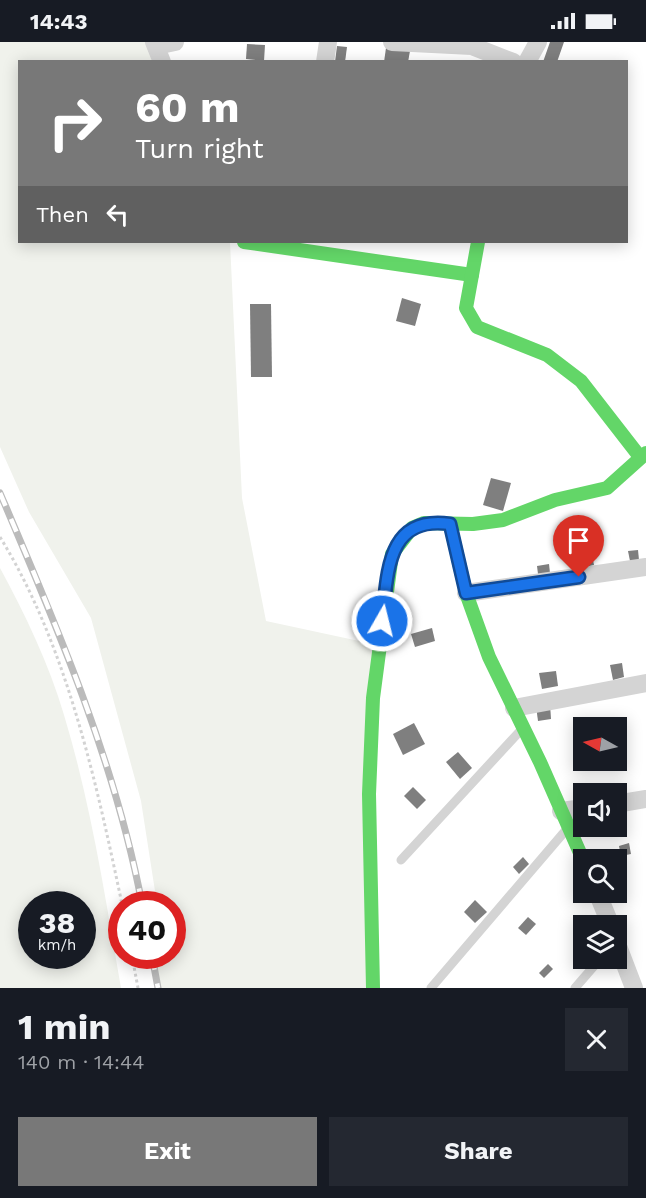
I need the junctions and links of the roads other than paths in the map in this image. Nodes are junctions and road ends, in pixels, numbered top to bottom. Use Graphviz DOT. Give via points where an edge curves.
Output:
graph roads {
  1 [pos="175,42"];
  2 [pos="328,42"];
  3 [pos="392,42"];
  4 [pos="538,42"];
  5 [pos="158,50"];
  6 [pos="325,60"];
  7 [pos="508,60"];
  8 [pos="528,60"];
  9 [pos="251,243"];
  10 [pos="478,243"];
  11 [pos="472,274"];
  12 [pos="643,455"];
  13 [pos="450,524"];
  14 [pos="646,567"];
  15 [pos="466,593"];
  16 [pos="646,683"];
  17 [pos="514,708"];
  18 [pos="523,728"];
  19 [pos="646,799"];
  20 [pos="627,802"];
  21 [pos="573,814"];
  22 [pos="565,819"];
  23 [pos="578,849"];
  24 [pos="401,860"];
  25 [pos="591,969"];
  26 [pos="627,969"];
  27 [pos="373,988"];
  28 [pos="431,988"];
  29 [pos="575,988"];
  30 [pos="634,988"];
  1 -- 5 [label="street"];
  2 -- 6 [label="street"];
  3 -- 7 [label="street" via="472,46"];
  4 -- 8 [label="street"];
  9 -- 11 [label="street"];
  10 -- 11 [label="street"];
  11 -- 12 [label="street" via="466,308 477,327 547,355 581,381"];
  12 -- 13 [label="street" via="607,488 555,500 503,520"];
  13 -- 15 [label="street"];
  13 -- 27 [label="street" via="435,522 412,528 392,555 388,574 373,698 369,794"];
  14 -- 15 [label="street"];
  15 -- 17 [label="street" via="489,657"];
  16 -- 17 [label="street"];
  17 -- 18 [label="street"];
  18 -- 22 [label="street"];
  18 -- 24 [label="lane"];
  19 -- 20 [label="street"];
  21 -- 22 [label="street"];
  22 -- 23 [label="street"];
  22 -- 28 [label="lane"];
  25 -- 29 [label="lane"];
  26 -- 30 [label="street"];
}
